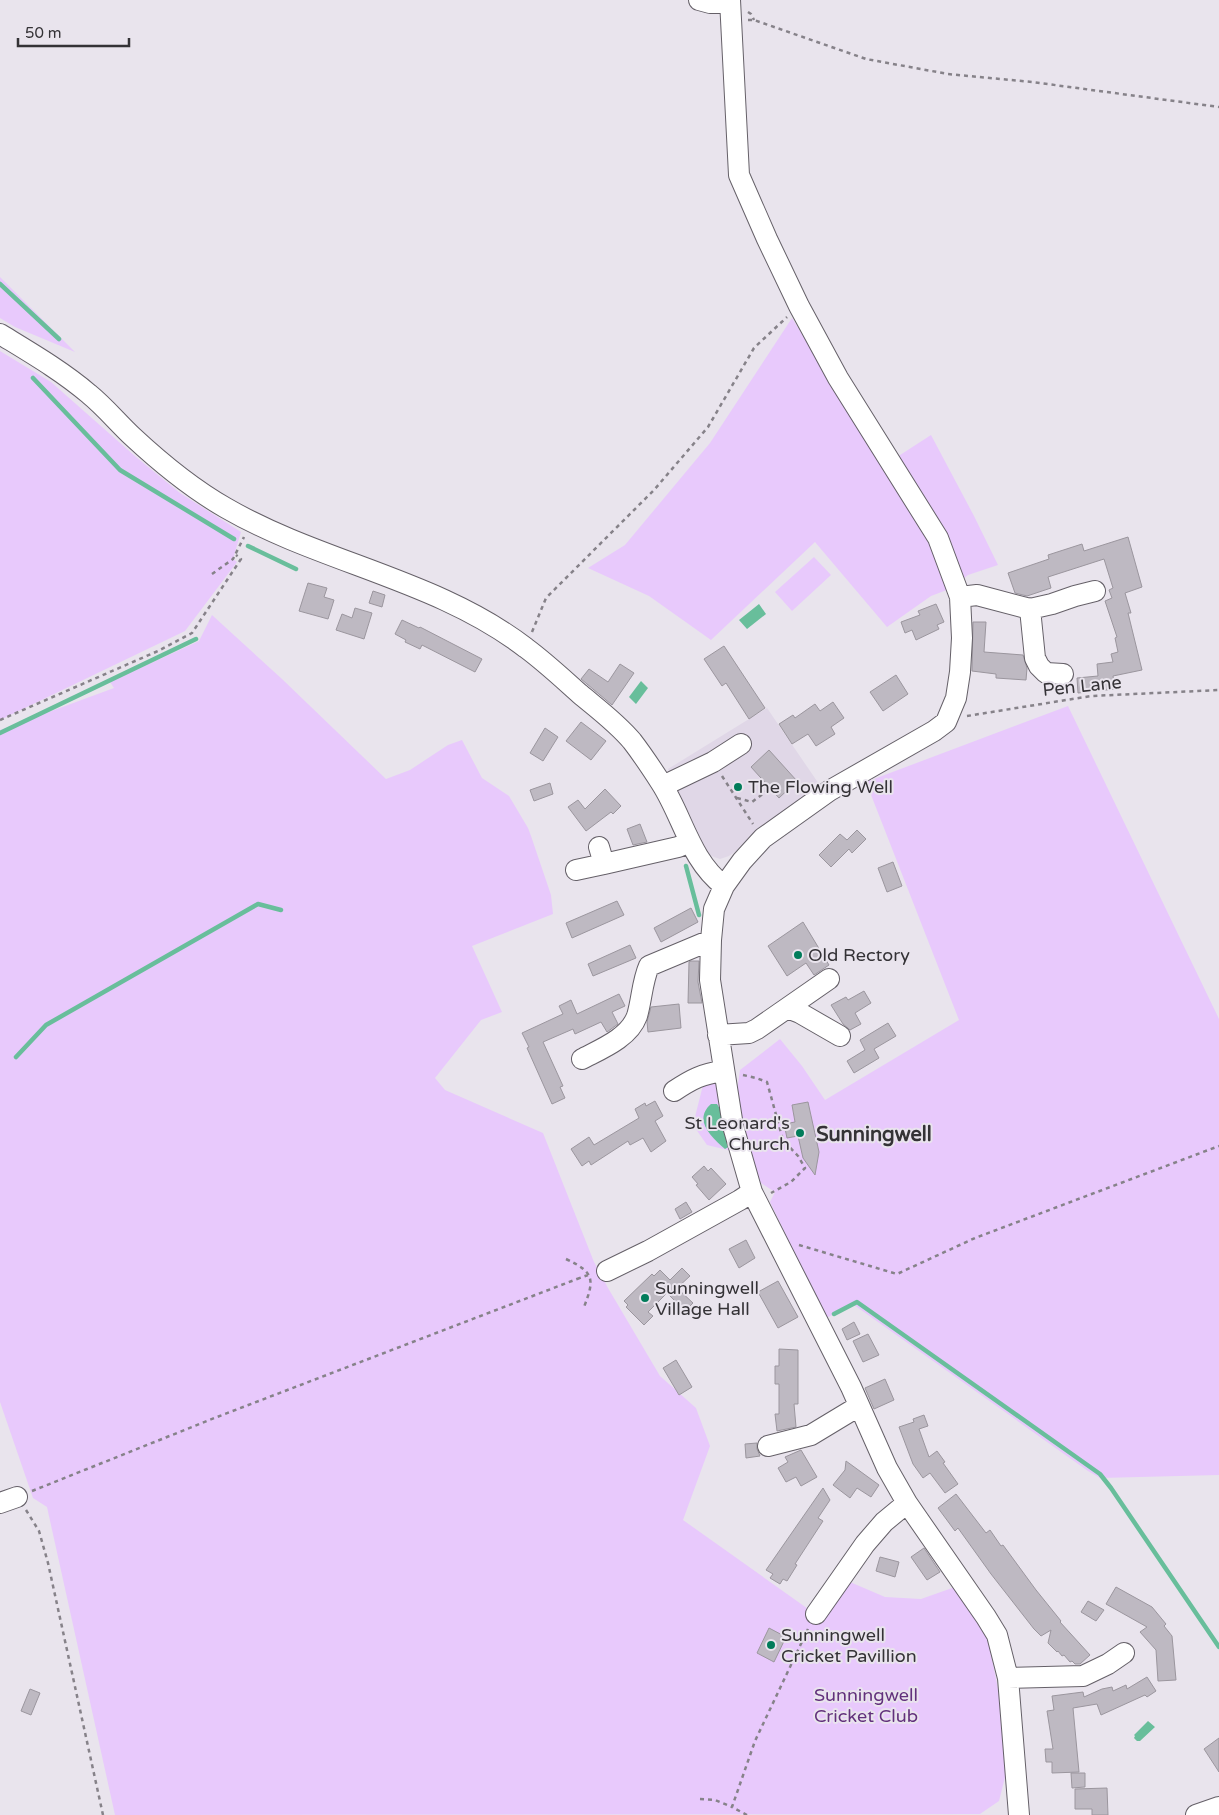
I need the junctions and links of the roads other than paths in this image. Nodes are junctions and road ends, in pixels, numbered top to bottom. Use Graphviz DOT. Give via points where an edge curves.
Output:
graph roads {
  1 [pos="699,0"];
  2 [pos="730,2"];
  3 [pos="0,334"];
  4 [pos="1094,591"];
  5 [pos="960,596"];
  6 [pos="1030,609"];
  7 [pos="1064,674"];
  8 [pos="741,744"];
  9 [pos="663,786"];
  10 [pos="690,842"];
  11 [pos="576,870"];
  12 [pos="724,886"];
  13 [pos="711,940"];
  14 [pos="829,979"];
  15 [pos="787,1008"];
  16 [pos="718,1035"];
  17 [pos="840,1036"];
  18 [pos="582,1059"];
  19 [pos="724,1074"];
  20 [pos="674,1091"];
  21 [pos="754,1196"];
  22 [pos="597,1273"];
  23 [pos="859,1406"];
  24 [pos="768,1446"];
  25 [pos="907,1503"];
  26 [pos="816,1614"];
  27 [pos="1124,1653"];
  28 [pos="1008,1678"];
  29 [pos="1219,1808"];
  30 [pos="1019,1815"];
  31 [pos="1196,1815"];
  1 -- 2 [label="street"];
  2 -- 5 [label="street" via="740,175 799,306 838,378 938,538"];
  3 -- 9 [label="street" via="43,360 90,395 182,480 224,507 289,538 455,604 484,620 525,648 612,720 632,741"];
  4 -- 6 [label="street"];
  5 -- 6 [label="street" via="977,595"];
  5 -- 12 [label="street" via="960,672 956,698 946,722 828,791 763,838"];
  6 -- 7 [label="street" via="1035,658 1039,666 1046,673"];
  8 -- 9 [label="street" via="713,762"];
  9 -- 10 [label="street"];
  10 -- 11 [label="street" via="678,848 602,855"];
  10 -- 12 [label="street" via="705,869"];
  12 -- 13 [label="street" via="714,909"];
  13 -- 16 [label="street" via="710,980"];
  13 -- 18 [label="street" via="646,963 633,1024 625,1033"];
  14 -- 15 [label="street"];
  15 -- 16 [label="street" via="749,1033"];
  15 -- 17 [label="street"];
  16 -- 19 [label="street"];
  19 -- 20 [label="street" via="704,1073"];
  19 -- 21 [label="street" via="739,1151"];
  21 -- 22 [label="street" via="740,1200 648,1251"];
  21 -- 23 [label="street"];
  23 -- 24 [label="street" via="811,1435"];
  23 -- 25 [label="street"];
  25 -- 26 [label="street" via="864,1544"];
  25 -- 28 [label="street" via="997,1635"];
  27 -- 28 [label="street" via="1083,1676"];
  28 -- 30 [label="street"];
  29 -- 31 [label="street"];
}
